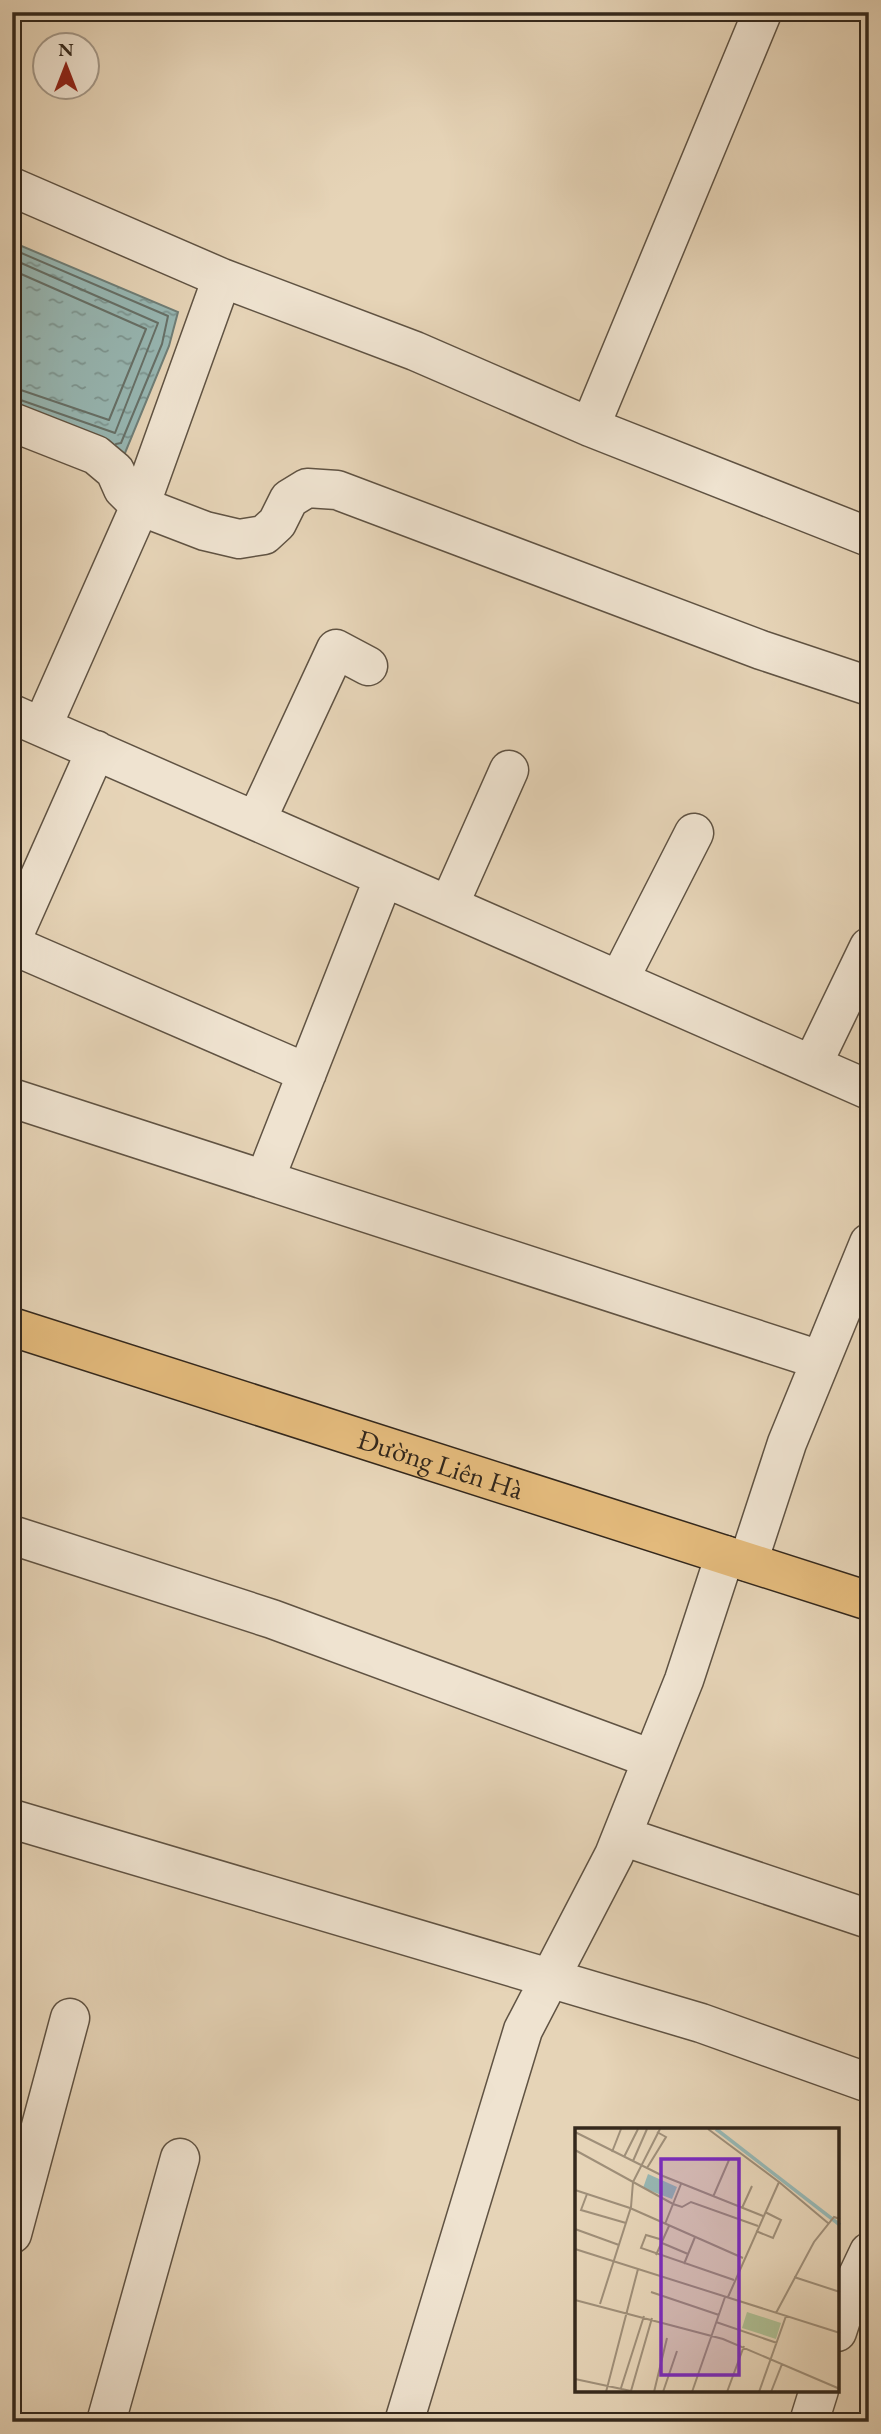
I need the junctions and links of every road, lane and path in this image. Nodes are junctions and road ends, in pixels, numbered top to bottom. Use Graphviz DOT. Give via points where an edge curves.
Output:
graph roads {
  1 [pos="762,13"];
  2 [pos="12,187"];
  3 [pos="222,278"];
  4 [pos="12,422"];
  5 [pos="590,427"];
  6 [pos="140,506"];
  7 [pos="869,537"];
  8 [pos="368,666"];
  9 [pos="869,686"];
  10 [pos="27,720"];
  11 [pos="96,750"];
  12 [pos="509,770"];
  13 [pos="256,821"];
  14 [pos="694,833"];
  15 [pos="384,877"];
  16 [pos="449,905"];
  17 [pos="15,925"];
  18 [pos="869,947"];
  19 [pos="619,980"];
  20 [pos="812,1065"];
  21 [pos="307,1073"];
  22 [pos="869,1090"];
  23 [pos="12,1098"];
  24 [pos="265,1179"];
  25 [pos="869,1243"];
  26 [pos="12,1327"];
  27 [pos="820,1360"];
  28 [pos="12,1535"];
  29 [pos="737,1559"];
  30 [pos="869,1601"];
  31 [pos="652,1759"];
  32 [pos="12,1819"];
  33 [pos="622,1836"];
  34 [pos="869,1919"];
  35 [pos="549,1979"];
  36 [pos="70,2018"];
  37 [pos="869,2082"];
  38 [pos="180,2158"];
  39 [pos="12,2234"];
  40 [pos="869,2252"];
  41 [pos="839,2326"];
  42 [pos="818,2392"];
  43 [pos="106,2422"];
  44 [pos="404,2422"];
  45 [pos="809,2422"];
  1 -- 5 [label="street"];
  2 -- 3 [label="street"];
  3 -- 5 [label="street" via="415,351"];
  3 -- 6 [label="street"];
  4 -- 6 [label="street" via="96,454 115,471 123,489"];
  5 -- 7 [label="street"];
  6 -- 9 [label="street" via="239,539 264,535 289,499 307,488 337,490 761,650"];
  6 -- 10 [label="street"];
  8 -- 13 [label="street" via="336,649"];
  10 -- 11 [label="street"];
  11 -- 13 [label="street"];
  11 -- 17 [label="street"];
  12 -- 16 [label="street"];
  13 -- 15 [label="street"];
  14 -- 19 [label="street"];
  15 -- 16 [label="street"];
  15 -- 21 [label="street"];
  16 -- 19 [label="street"];
  17 -- 21 [label="street"];
  18 -- 20 [label="street"];
  19 -- 20 [label="street"];
  20 -- 22 [label="street"];
  21 -- 24 [label="street"];
  23 -- 24 [label="street"];
  24 -- 27 [label="street"];
  25 -- 27 [label="street"];
  26 -- 29 [label="main road, Đường Liên Hà"];
  27 -- 29 [label="street"];
  28 -- 31 [label="street" via="272,1619"];
  29 -- 30 [label="main road, Đường Liên Hà"];
  29 -- 31 [label="street"];
  31 -- 33 [label="street"];
  32 -- 35 [label="street"];
  33 -- 34 [label="street"];
  33 -- 35 [label="street"];
  35 -- 37 [label="street" via="701,2023"];
  35 -- 44 [label="street" via="523,2029"];
  36 -- 39 [label="street"];
  38 -- 43 [label="street"];
  40 -- 41 [label="street"];
  42 -- 45 [label="street"];
}
